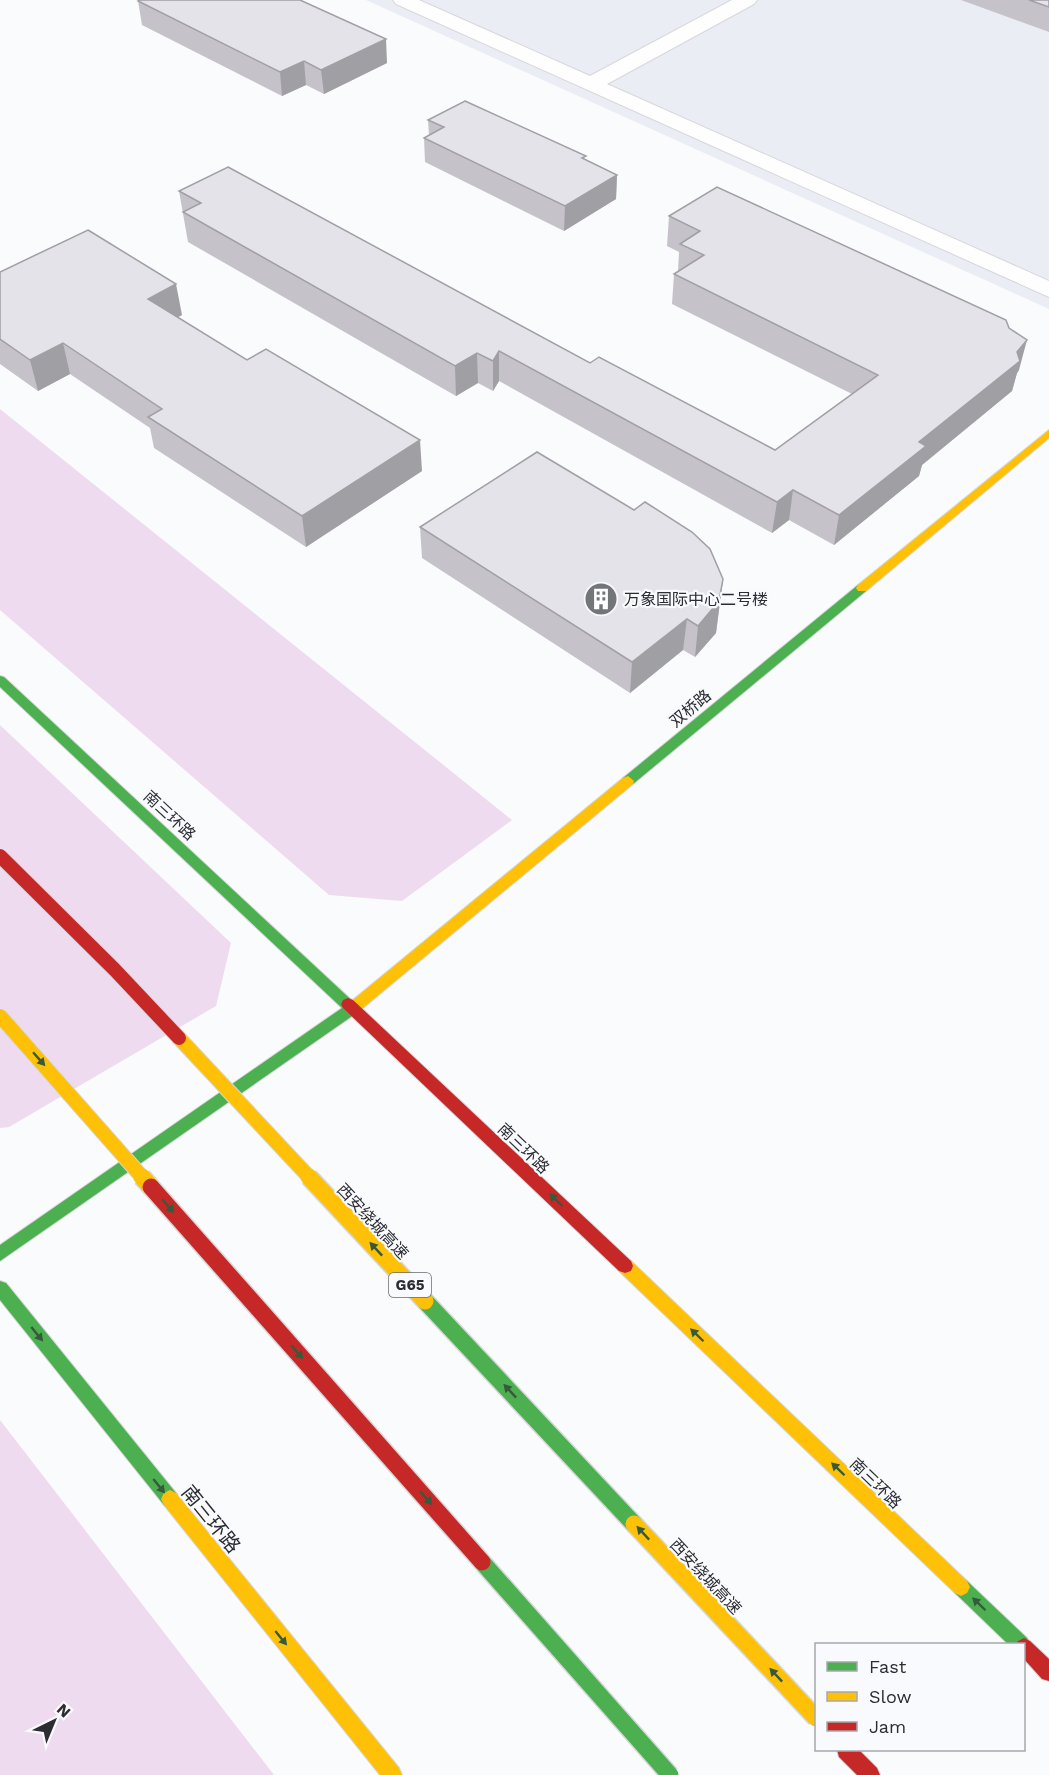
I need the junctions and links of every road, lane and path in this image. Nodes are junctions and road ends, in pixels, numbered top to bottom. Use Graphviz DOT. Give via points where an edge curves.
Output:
graph roads {
  1 [pos="403,0"];
  2 [pos="747,0"];
  3 [pos="591,84"];
  4 [pos="1049,290"];
  5 [pos="1049,433"];
  6 [pos="0,680"];
  7 [pos="0,856"];
  8 [pos="352,1008"];
  9 [pos="0,1016"];
  10 [pos="0,1254"];
  11 [pos="0,1288"];
  12 [pos="1019,1643"];
  13 [pos="1025,1649"];
  14 [pos="1049,1672"];
  15 [pos="815,1717"];
  16 [pos="848,1751"];
  17 [pos="392,1775"];
  18 [pos="670,1775"];
  19 [pos="870,1775"];
  1 -- 3 [label="street"];
  2 -- 3 [label="street"];
  3 -- 4 [label="street"];
  5 -- 8 [label="main road, 双桥路"];
  6 -- 8 [label="main road, 南三环路"];
  15 -- 7 [label="main road, 西安绕城高速 / G65, one-way, bridge" via="115,970"];
  8 -- 10 [label="main road, 双桥路"];
  12 -- 8 [label="main road, 南三环路, one-way"];
  9 -- 18 [label="main road, one-way, bridge"];
  11 -- 17 [label="main road, 南三环路, one-way"];
  13 -- 14 [label="main road, 南三环路"];
  16 -- 19 [label="main road"];
}
